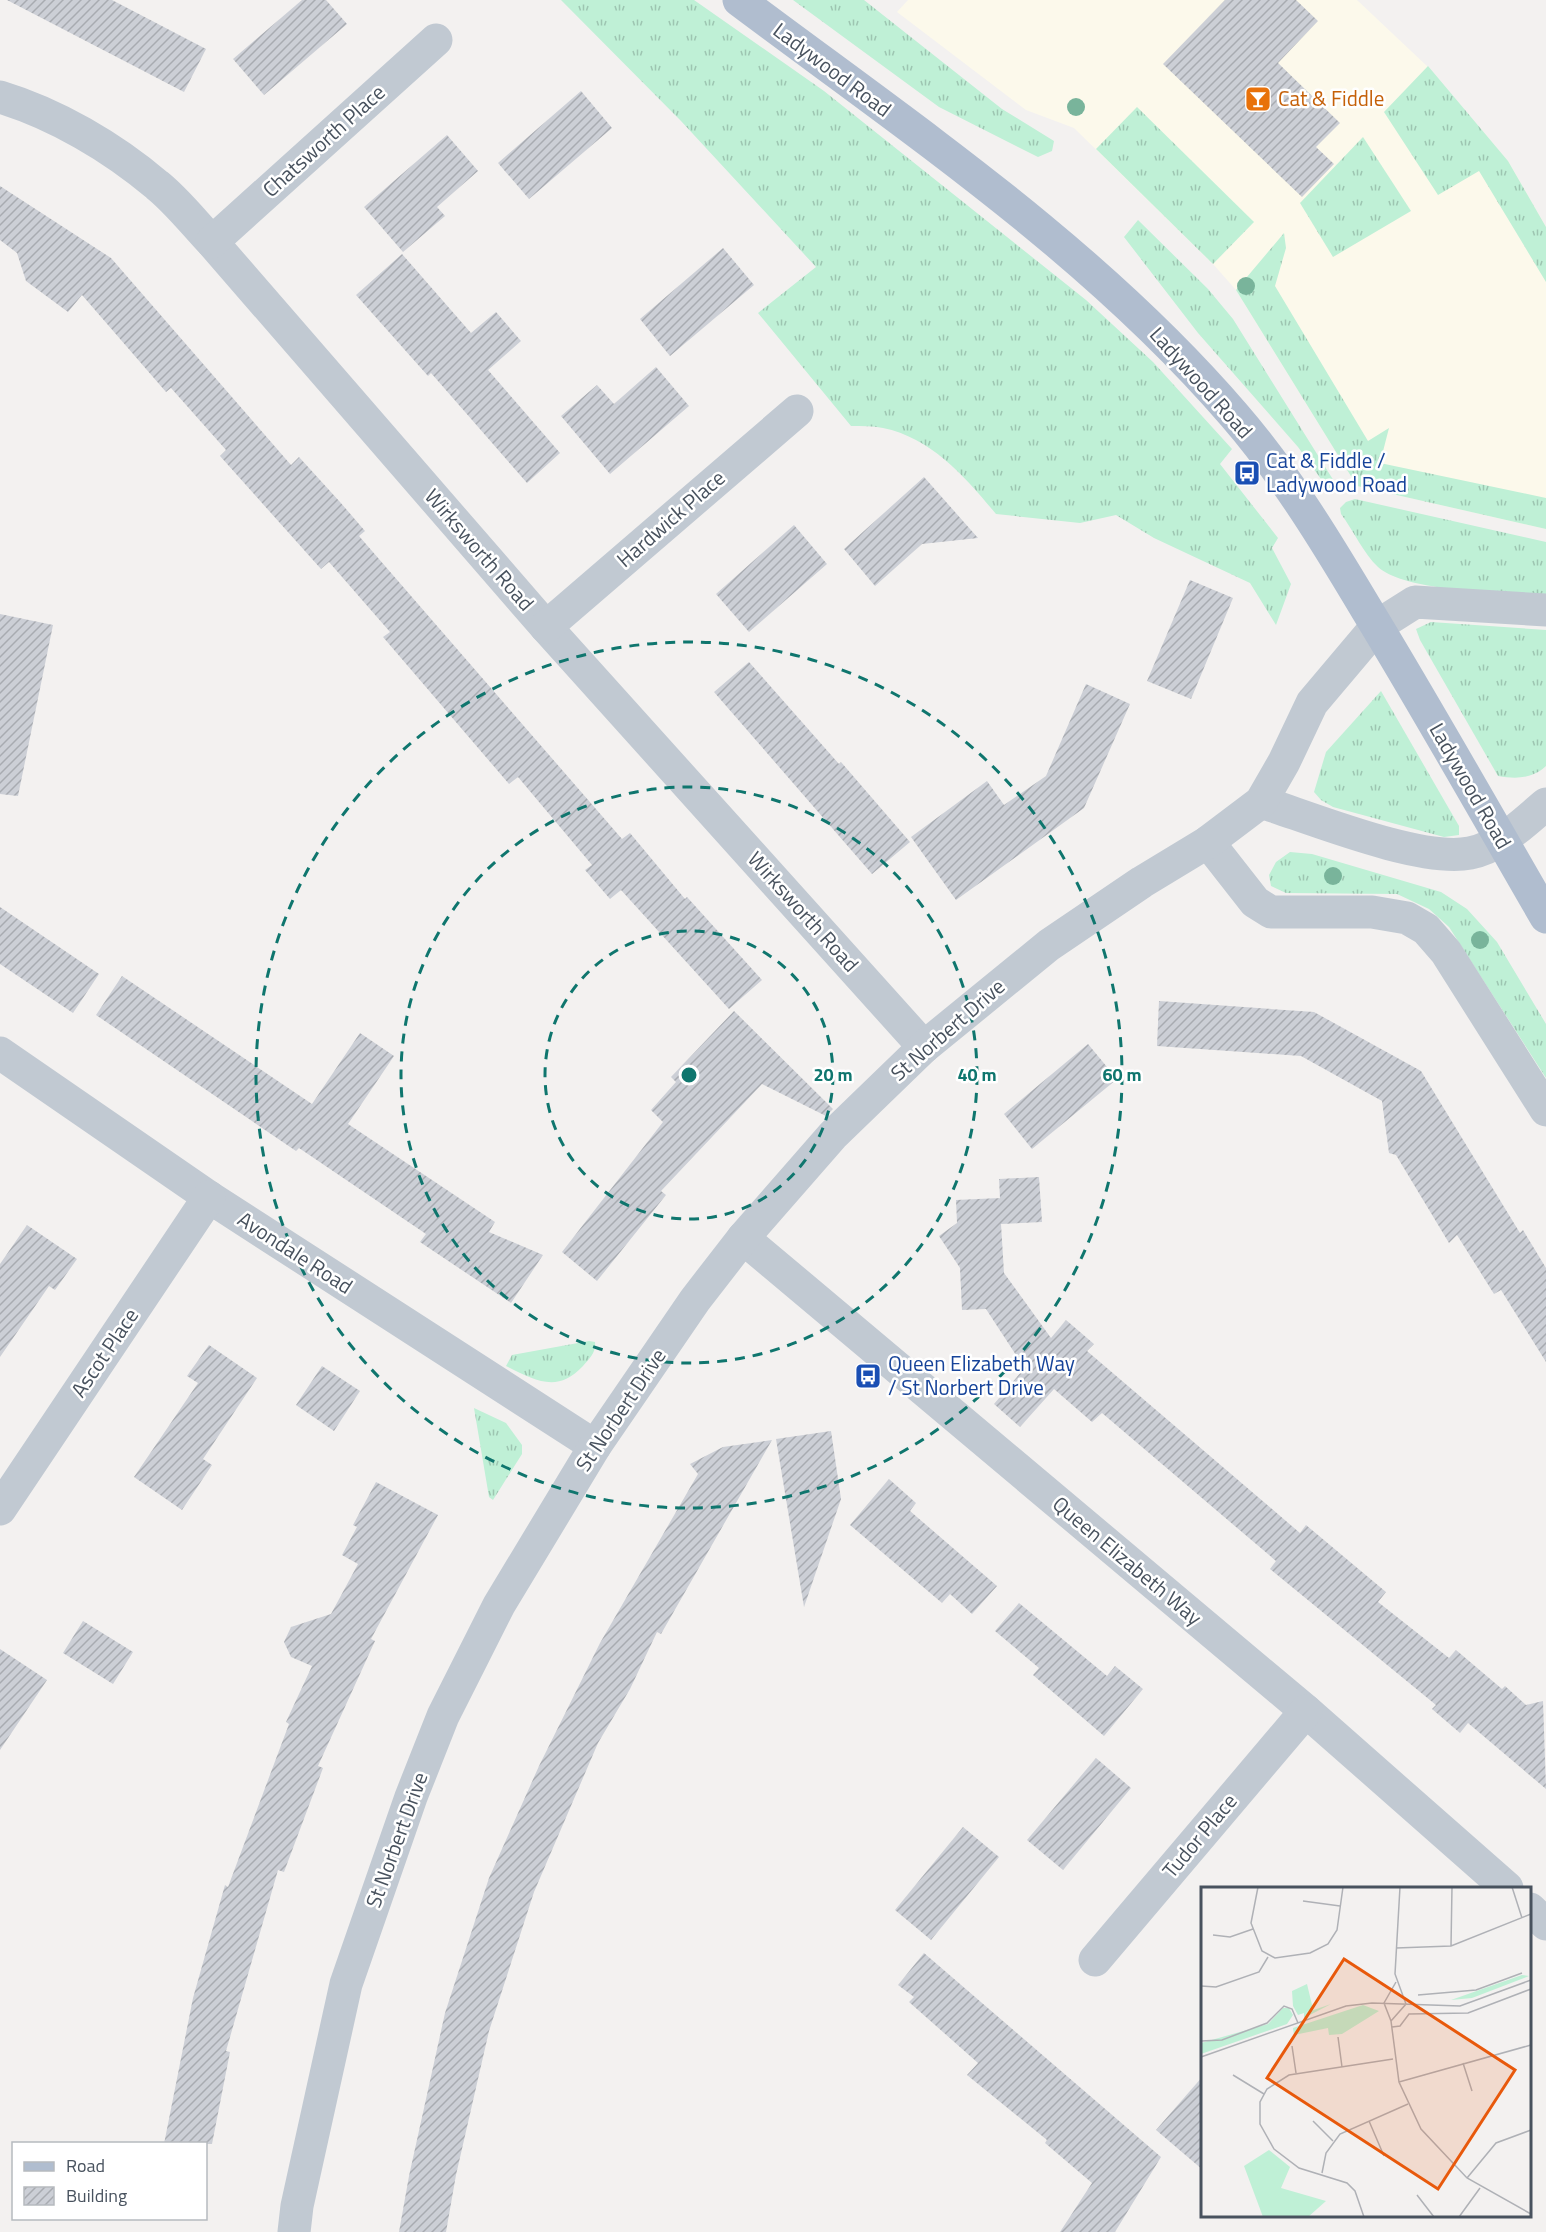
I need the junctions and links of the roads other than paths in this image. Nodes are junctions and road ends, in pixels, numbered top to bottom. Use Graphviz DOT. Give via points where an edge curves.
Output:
graph roads {
  1 [pos="739,0"];
  2 [pos="436,40"];
  3 [pos="0,97"];
  4 [pos="212,242"];
  5 [pos="797,411"];
  6 [pos="1546,610"];
  7 [pos="1377,626"];
  8 [pos="546,627"];
  9 [pos="1261,802"];
  10 [pos="1546,804"];
  11 [pos="1502,841"];
  12 [pos="1208,842"];
  13 [pos="1546,917"];
  14 [pos="924,1047"];
  15 [pos="0,1053"];
  16 [pos="1546,1110"];
  17 [pos="209,1197"];
  18 [pos="743,1238"];
  19 [pos="595,1446"];
  20 [pos="0,1509"];
  21 [pos="1306,1711"];
  22 [pos="1506,1887"];
  23 [pos="1531,1910"];
  24 [pos="1546,1924"];
  25 [pos="1095,1960"];
  26 [pos="294,2232"];
  1 -- 7 [label="main road, Ladywood Road" via="1063,245 1180,355 1236,417 1310,516"];
  2 -- 4 [label="street, Chatsworth Place"];
  3 -- 4 [label="street, Wirksworth Road" via="34,108 101,145 158,185"];
  4 -- 8 [label="street, Wirksworth Road"];
  5 -- 8 [label="street, Hardwick Place"];
  6 -- 7 [label="street, St Norbert Drive" via="1415,602"];
  7 -- 9 [label="street, St Norbert Drive" via="1312,703"];
  7 -- 11 [label="main road, Ladywood Road"];
  8 -- 14 [label="street, Wirksworth Road"];
  9 -- 11 [label="street" via="1419,852 1469,853"];
  9 -- 12 [label="street, St Norbert Drive"];
  10 -- 11 [label="street"];
  11 -- 13 [label="main road, Ladywood Road"];
  12 -- 14 [label="street, St Norbert Drive" via="1049,945"];
  12 -- 16 [label="street" via="1255,902 1271,912 1372,912 1407,918 1426,929 1446,952"];
  14 -- 18 [label="street, St Norbert Drive" via="833,1135"];
  15 -- 17 [label="street, Avondale Road"];
  17 -- 19 [label="street, Avondale Road"];
  17 -- 20 [label="street, Ascot Place"];
  18 -- 19 [label="street, St Norbert Drive" via="695,1300"];
  18 -- 21 [label="street, Queen Elizabeth Way"];
  19 -- 26 [label="street, St Norbert Drive" via="499,1605 443,1716 411,1797 346,1984"];
  21 -- 22 [label="street, Queen Elizabeth Way"];
  21 -- 25 [label="street, Tudor Place"];
  23 -- 24 [label="street"];
}
